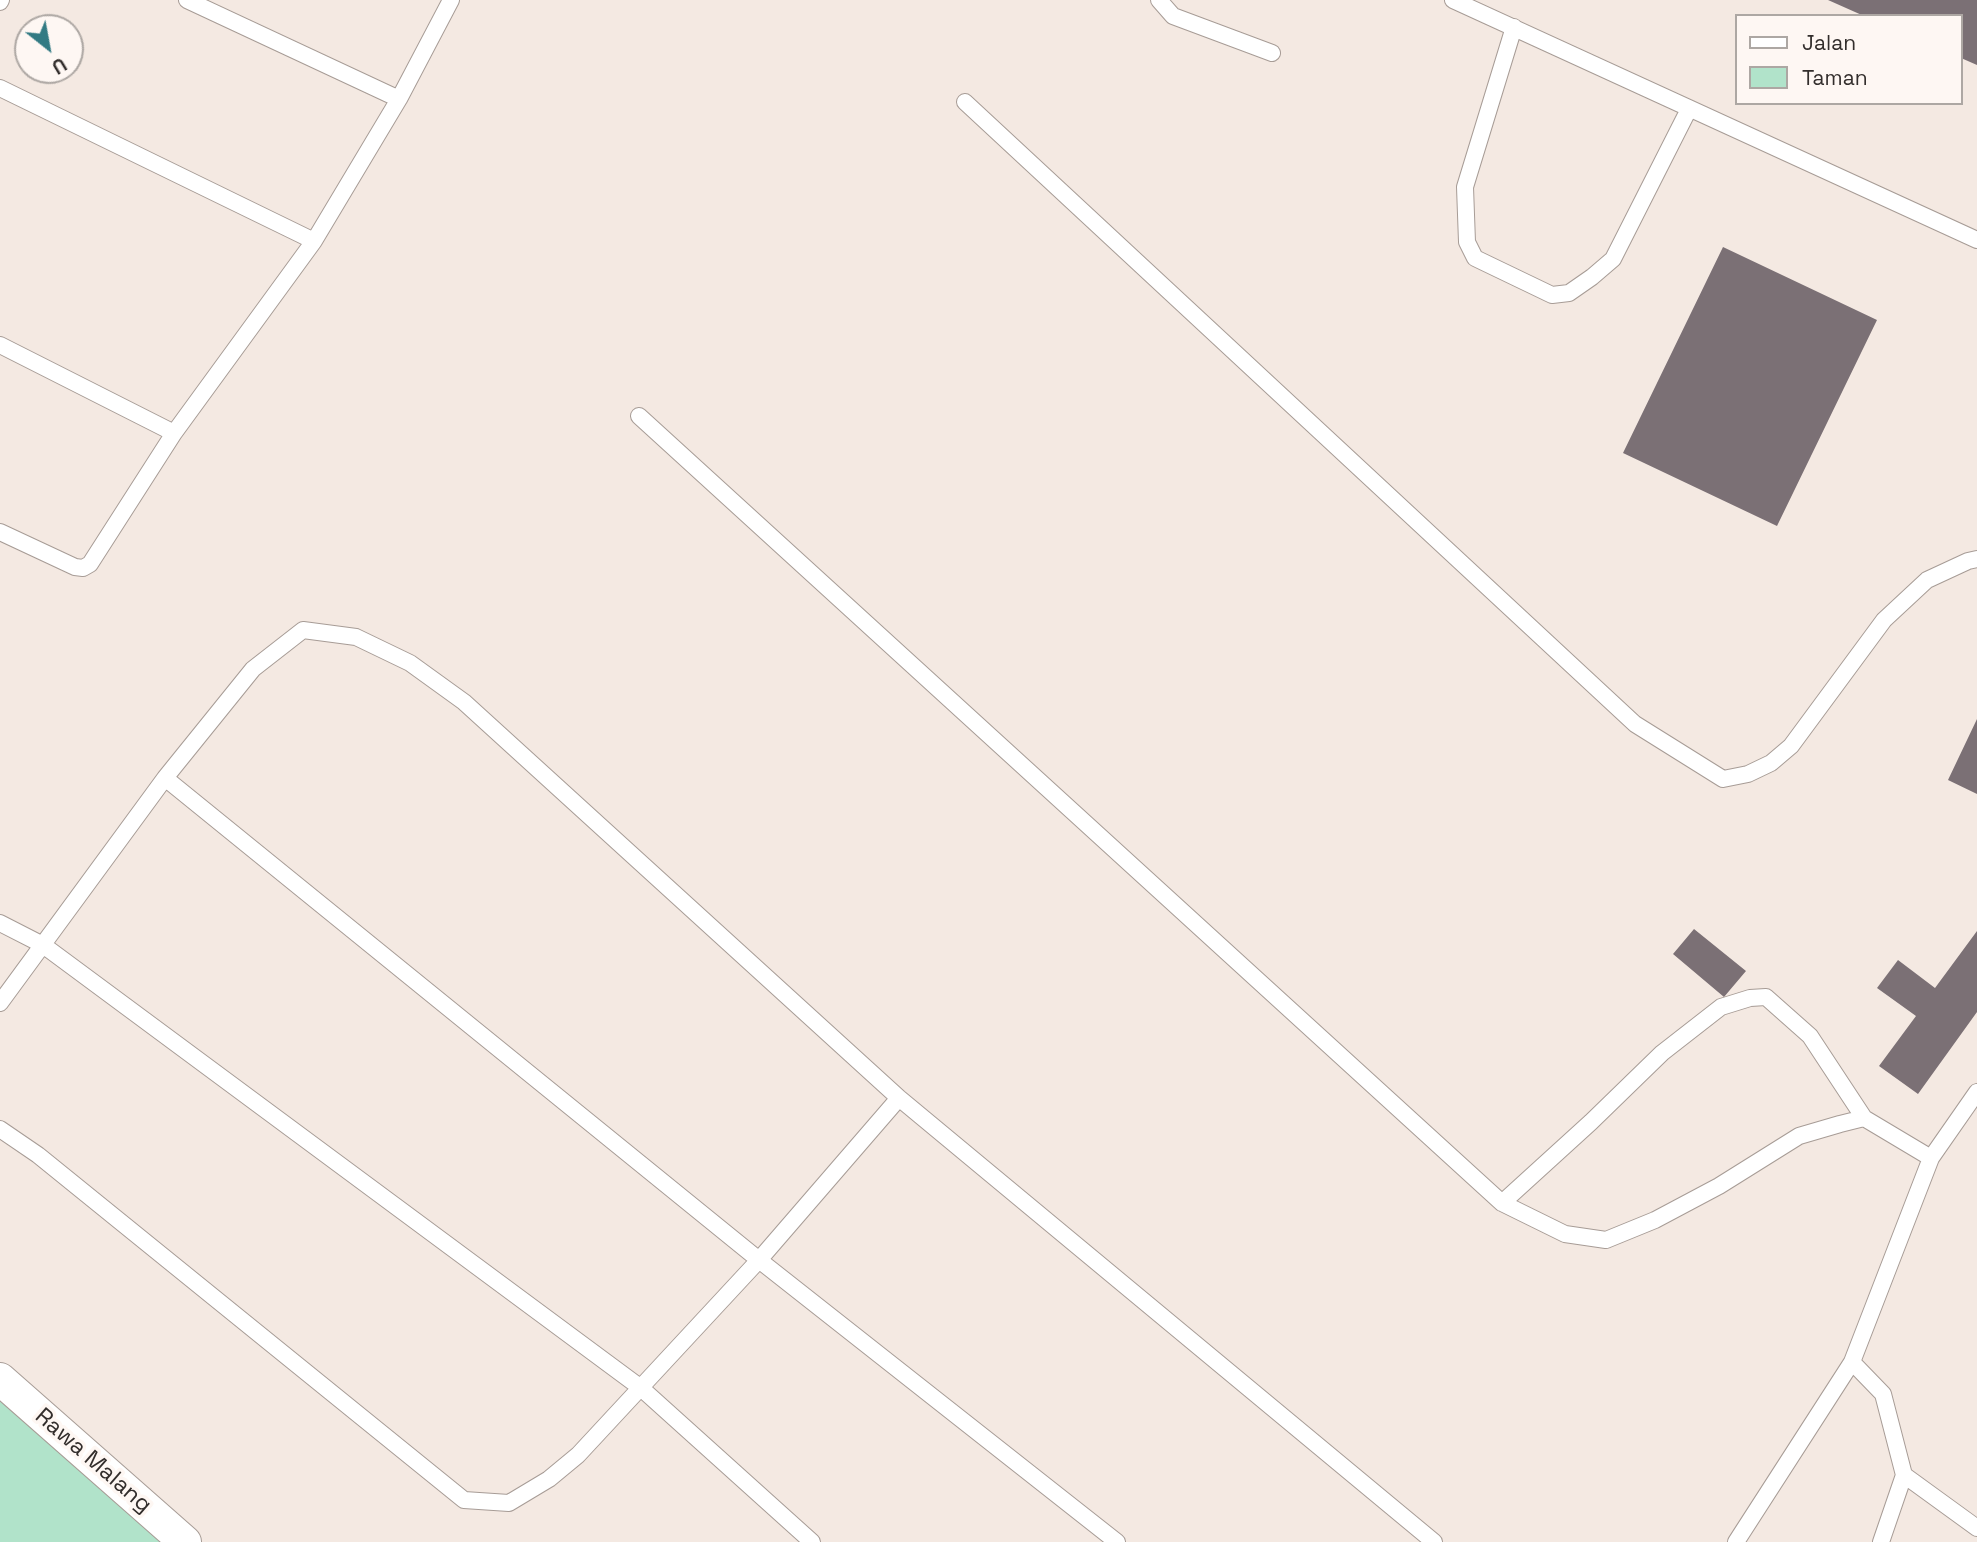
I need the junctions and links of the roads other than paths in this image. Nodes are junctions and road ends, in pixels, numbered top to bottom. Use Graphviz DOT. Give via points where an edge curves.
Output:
graph roads {
  1 [pos="187,0"];
  2 [pos="451,0"];
  3 [pos="1159,0"];
  4 [pos="1453,0"];
  5 [pos="1514,27"];
  6 [pos="1272,53"];
  7 [pos="0,88"];
  8 [pos="398,99"];
  9 [pos="965,102"];
  10 [pos="1689,109"];
  11 [pos="314,240"];
  12 [pos="1977,240"];
  13 [pos="0,345"];
  14 [pos="639,416"];
  15 [pos="174,433"];
  16 [pos="0,532"];
  17 [pos="1977,559"];
  18 [pos="165,778"];
  19 [pos="0,923"];
  20 [pos="43,945"];
  21 [pos="0,1003"];
  22 [pos="1977,1092"];
  23 [pos="899,1098"];
  24 [pos="1864,1118"];
  25 [pos="0,1129"];
  26 [pos="1931,1158"];
  27 [pos="1502,1203"];
  28 [pos="759,1260"];
  29 [pos="1852,1362"];
  30 [pos="0,1379"];
  31 [pos="640,1388"];
  32 [pos="1905,1475"];
  33 [pos="1977,1528"];
  34 [pos="185,1542"];
  35 [pos="812,1542"];
  36 [pos="1117,1542"];
  37 [pos="1434,1542"];
  38 [pos="1736,1542"];
  39 [pos="1881,1542"];
  1 -- 8 [label="lane"];
  2 -- 8 [label="lane"];
  3 -- 6 [label="lane" via="1173,16"];
  4 -- 5 [label="lane"];
  5 -- 10 [label="lane"];
  5 -- 10 [label="lane" via="1465,187 1467,242 1475,258 1552,295 1569,293 1613,259"];
  7 -- 11 [label="lane"];
  8 -- 11 [label="lane"];
  9 -- 17 [label="lane" via="1635,724 1723,779 1771,763 1791,746 1884,620 1927,580"];
  10 -- 12 [label="lane"];
  11 -- 15 [label="lane"];
  13 -- 15 [label="lane"];
  14 -- 27 [label="lane"];
  15 -- 16 [label="lane" via="87,567 75,567"];
  18 -- 20 [label="lane"];
  18 -- 23 [label="lane" via="253,669 303,630 356,637 410,663 464,702"];
  18 -- 28 [label="lane"];
  19 -- 20 [label="lane"];
  20 -- 21 [label="lane"];
  20 -- 31 [label="lane"];
  22 -- 26 [label="lane"];
  23 -- 28 [label="lane"];
  23 -- 37 [label="lane"];
  24 -- 26 [label="lane"];
  24 -- 27 [label="lane" via="1799,1136 1719,1186 1606,1240 1565,1234"];
  24 -- 27 [label="lane" via="1810,1036 1766,997 1750,998 1721,1007 1662,1053"];
  25 -- 31 [label="lane" via="464,1500 509,1503 549,1479 578,1455"];
  26 -- 29 [label="lane"];
  28 -- 31 [label="lane"];
  28 -- 36 [label="lane"];
  29 -- 32 [label="lane" via="1883,1394"];
  29 -- 38 [label="lane"];
  30 -- 34 [label="street, Rawa Malang"];
  31 -- 35 [label="lane"];
  32 -- 33 [label="lane"];
  32 -- 39 [label="lane"];
}
